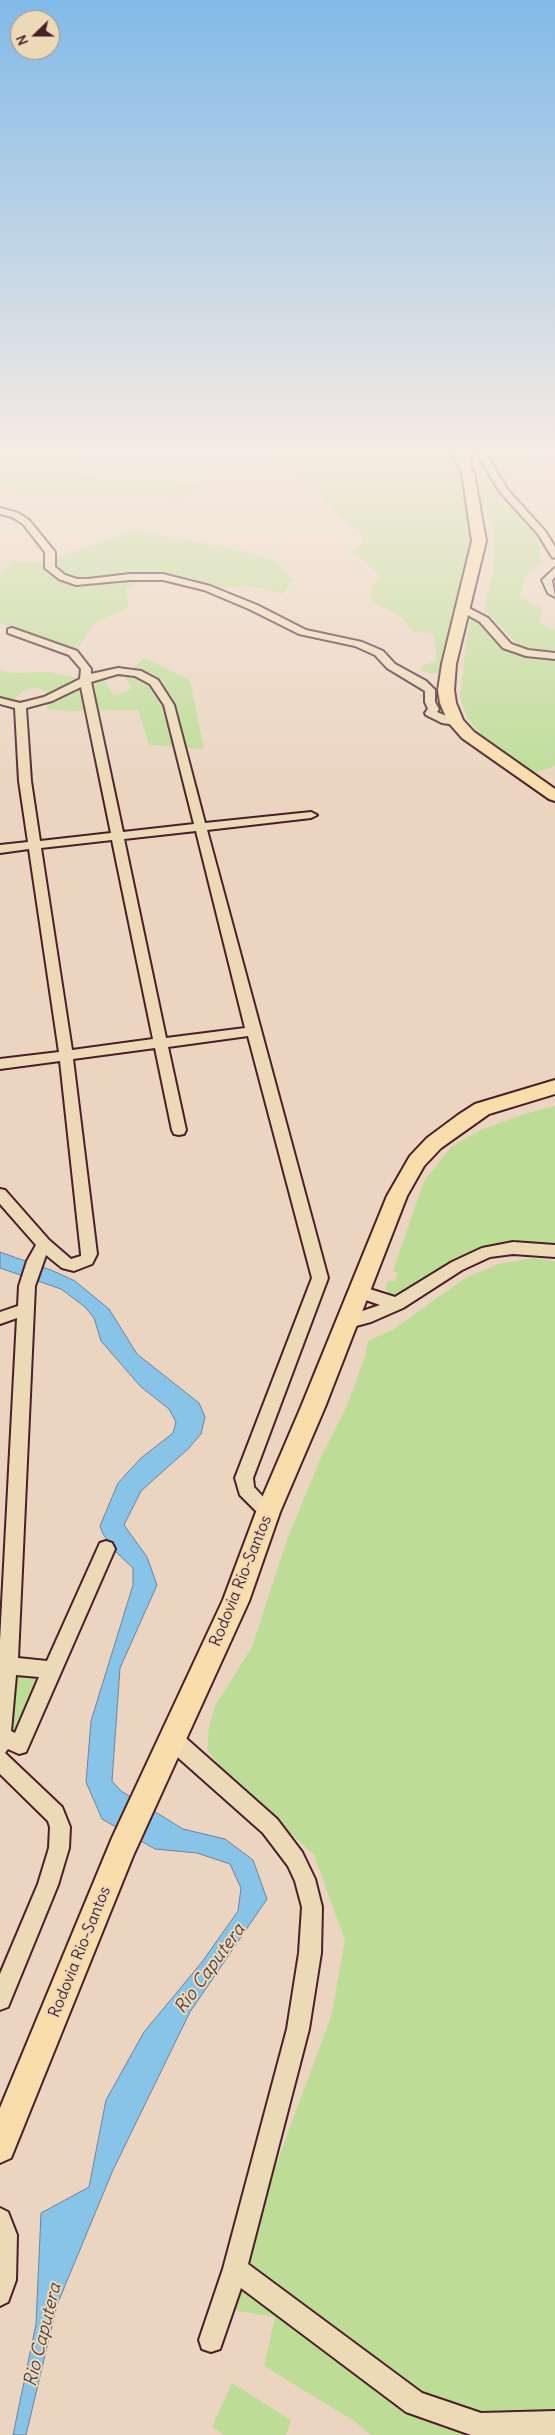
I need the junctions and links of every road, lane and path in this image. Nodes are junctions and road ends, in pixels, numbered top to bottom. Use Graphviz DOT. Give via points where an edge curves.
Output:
graph roads {
  1 [pos="50,564"];
  2 [pos="474,564"];
  3 [pos="555,571"];
  4 [pos="555,594"];
  5 [pos="463,608"];
  6 [pos="12,630"];
  7 [pos="555,656"];
  8 [pos="85,681"];
  9 [pos="446,690"];
  10 [pos="431,694"];
  11 [pos="0,701"];
  12 [pos="20,706"];
  13 [pos="456,722"];
  14 [pos="555,796"];
  15 [pos="311,815"];
  16 [pos="200,827"];
  17 [pos="117,837"];
  18 [pos="34,845"];
  19 [pos="0,849"];
  20 [pos="253,1032"];
  21 [pos="162,1044"];
  22 [pos="66,1056"];
  23 [pos="0,1064"];
  24 [pos="555,1087"];
  25 [pos="179,1130"];
  26 [pos="0,1194"];
  27 [pos="44,1244"];
  28 [pos="555,1251"];
  29 [pos="360,1292"];
  30 [pos="397,1304"];
  31 [pos="27,1309"];
  32 [pos="0,1318"];
  33 [pos="346,1322"];
  34 [pos="268,1512"];
  35 [pos="106,1549"];
  36 [pos="8,1666"];
  37 [pos="53,1670"];
  38 [pos="172,1739"];
  39 [pos="1,1741"];
  40 [pos="0,1761"];
  41 [pos="0,1999"];
  42 [pos="9,2100"];
  43 [pos="0,2147"];
  44 [pos="0,2220"];
  45 [pos="235,2269"];
  46 [pos="0,2294"];
  47 [pos="211,2340"];
  48 [pos="555,2423"];
  1 -- 10 [label="street" via="50,568 62,577 76,582 163,577 206,588 303,632 367,647 425,686"];
  2 -- 5 [label="highway"];
  3 -- 4 [label="street" via="547,580"];
  5 -- 7 [label="street" via="484,620 508,646 526,653"];
  5 -- 9 [label="highway"];
  6 -- 8 [label="street" via="73,653 86,669"];
  8 -- 12 [label="street" via="48,699"];
  8 -- 16 [label="street" via="105,672 127,671 145,677 161,690 169,705"];
  8 -- 17 [label="street"];
  9 -- 10 [label="street"];
  9 -- 13 [label="highway"];
  10 -- 13 [label="street" via="430,702 434,709 430,713 442,720"];
  11 -- 12 [label="street"];
  12 -- 18 [label="street" via="25,781"];
  13 -- 14 [label="highway" via="500,759"];
  15 -- 16 [label="street"];
  16 -- 17 [label="street"];
  16 -- 20 [label="street"];
  17 -- 18 [label="street"];
  17 -- 21 [label="street"];
  18 -- 19 [label="street"];
  18 -- 22 [label="street"];
  20 -- 21 [label="street"];
  20 -- 34 [label="street" via="320,1278 244,1478 246,1490"];
  21 -- 22 [label="street"];
  21 -- 25 [label="street"];
  22 -- 23 [label="street"];
  22 -- 27 [label="street" via="89,1254 81,1264 67,1264"];
  24 -- 29 [label="highway, Rodovia Rio-Santos" via="482,1110 434,1143 417,1161 397,1196"];
  26 -- 27 [label="street"];
  27 -- 31 [label="street" via="27,1286"];
  28 -- 30 [label="street" via="513,1248 487,1252 457,1266"];
  29 -- 30 [label="street"];
  29 -- 33 [label="highway, Rodovia Rio-Santos"];
  30 -- 33 [label="street" via="366,1318"];
  31 -- 32 [label="street"];
  31 -- 36 [label="street"];
  33 -- 34 [label="highway, Rodovia Rio-Santos"];
  34 -- 38 [label="highway, Rodovia Rio-Santos" via="236,1601"];
  35 -- 37 [label="street"];
  36 -- 37 [label="street"];
  36 -- 39 [label="street"];
  37 -- 39 [label="street" via="19,1745"];
  38 -- 42 [label="highway, Rodovia Rio-Santos"];
  38 -- 45 [label="street" via="270,1826 295,1859 305,1879 312,1907 310,1953 298,2029"];
  40 -- 41 [label="street" via="51,1809 60,1827 59,1848 48,1884"];
  42 -- 43 [label="highway, Rodovia Rio-Santos"];
  44 -- 46 [label="street" via="5,2235 4,2280"];
  45 -- 47 [label="street"];
  45 -- 48 [label="street" via="416,2403 480,2426"];
}
